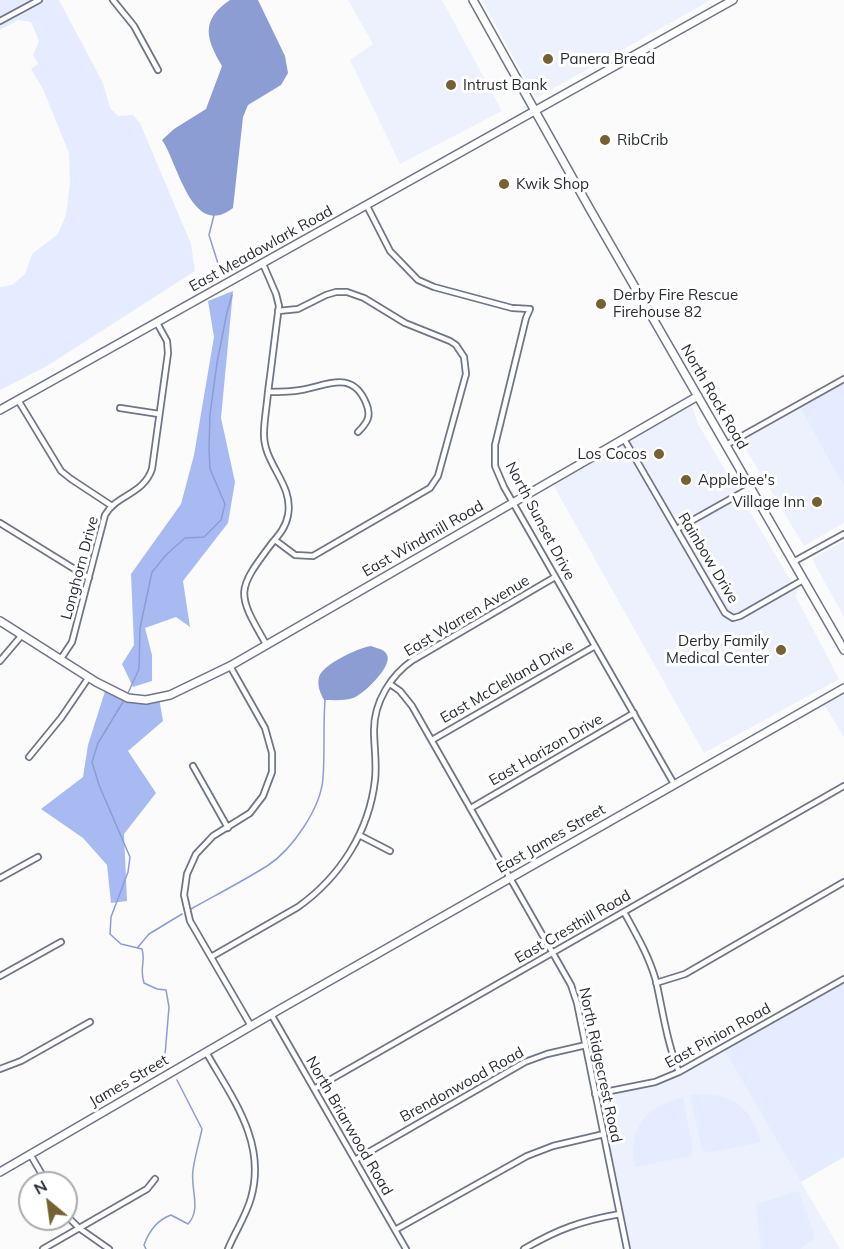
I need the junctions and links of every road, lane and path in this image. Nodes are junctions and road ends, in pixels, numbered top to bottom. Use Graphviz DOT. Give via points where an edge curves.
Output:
graph roads {
  1 [pos="39,0"];
  2 [pos="114,0"];
  3 [pos="473,0"];
  4 [pos="733,0"];
  5 [pos="0,21"];
  6 [pos="158,70"];
  7 [pos="536,112"];
  8 [pos="367,206"];
  9 [pos="262,264"];
  10 [pos="278,310"];
  11 [pos="157,323"];
  12 [pos="844,379"];
  13 [pos="268,392"];
  14 [pos="698,396"];
  15 [pos="18,400"];
  16 [pos="120,408"];
  17 [pos="0,410"];
  18 [pos="159,414"];
  19 [pos="358,432"];
  20 [pos="624,439"];
  21 [pos="726,445"];
  22 [pos="750,488"];
  23 [pos="514,502"];
  24 [pos="112,506"];
  25 [pos="0,523"];
  26 [pos="677,529"];
  27 [pos="844,534"];
  28 [pos="275,540"];
  29 [pos="793,562"];
  30 [pos="89,578"];
  31 [pos="555,578"];
  32 [pos="803,580"];
  33 [pos="0,621"];
  34 [pos="22,635"];
  35 [pos="266,644"];
  36 [pos="595,646"];
  37 [pos="844,650"];
  38 [pos="60,660"];
  39 [pos="0,661"];
  40 [pos="230,666"];
  41 [pos="89,678"];
  42 [pos="390,684"];
  43 [pos="844,688"];
  44 [pos="634,713"];
  45 [pos="432,740"];
  46 [pos="29,757"];
  47 [pos="193,765"];
  48 [pos="674,784"];
  49 [pos="844,786"];
  50 [pos="471,808"];
  51 [pos="228,828"];
  52 [pos="359,835"];
  53 [pos="390,851"];
  54 [pos="38,857"];
  55 [pos="0,878"];
  56 [pos="511,878"];
  57 [pos="844,882"];
  58 [pos="624,912"];
  59 [pos="61,942"];
  60 [pos="553,952"];
  61 [pos="211,957"];
  62 [pos="0,976"];
  63 [pos="844,978"];
  64 [pos="656,983"];
  65 [pos="271,1014"];
  66 [pos="90,1022"];
  67 [pos="251,1026"];
  68 [pos="586,1045"];
  69 [pos="206,1052"];
  70 [pos="0,1069"];
  71 [pos="679,1072"];
  72 [pos="315,1089"];
  73 [pos="596,1094"];
  74 [pos="604,1134"];
  75 [pos="30,1154"];
  76 [pos="355,1160"];
  77 [pos="39,1171"];
  78 [pos="0,1172"];
  79 [pos="155,1179"];
  80 [pos="620,1214"];
  81 [pos="79,1228"];
  82 [pos="395,1230"];
  83 [pos="43,1249"];
  84 [pos="109,1249"];
  85 [pos="228,1249"];
  86 [pos="406,1249"];
  87 [pos="524,1249"];
  88 [pos="627,1249"];
  1 -- 5 [label="street"];
  2 -- 6 [label="street" via="134,26"];
  3 -- 7 [label="street, North Rock Road"];
  4 -- 7 [label="street, East Meadowlark Road"];
  7 -- 8 [label="street, East Meadowlark Road"];
  7 -- 14 [label="street, North Rock Road"];
  8 -- 9 [label="street, East Meadowlark Road"];
  8 -- 23 [label="street, North Sunset Drive" via="390,251 418,280 530,309 495,445 495,466"];
  9 -- 10 [label="street" via="276,294"];
  9 -- 11 [label="street, East Meadowlark Road"];
  10 -- 13 [label="street"];
  10 -- 28 [label="street" via="298,309 334,292 356,294 405,323 450,341 461,351 467,369 438,476 430,488 313,556 295,555"];
  11 -- 15 [label="street, East Meadowlark Road"];
  11 -- 18 [label="street, Longhorn Drive" via="168,345"];
  12 -- 21 [label="street"];
  13 -- 19 [label="street" via="345,383 363,396 369,412 366,424"];
  13 -- 28 [label="street" via="265,442 289,502 286,523"];
  14 -- 20 [label="street, East Windmill Road"];
  14 -- 21 [label="street, North Rock Road"];
  15 -- 17 [label="street, East Meadowlark Road"];
  15 -- 24 [label="street" via="62,471"];
  16 -- 18 [label="street"];
  18 -- 24 [label="street, Longhorn Drive" via="147,480"];
  20 -- 23 [label="street, East Windmill Road"];
  20 -- 26 [label="street, Rainbow Drive"];
  21 -- 22 [label="street, North Rock Road"];
  22 -- 26 [label="street"];
  22 -- 29 [label="street, North Rock Road"];
  23 -- 31 [label="street, North Sunset Drive"];
  23 -- 35 [label="street, East Windmill Road"];
  24 -- 30 [label="street, Longhorn Drive" via="104,519"];
  25 -- 30 [label="street"];
  26 -- 32 [label="street, Rainbow Drive" via="725,613 732,618"];
  27 -- 29 [label="street"];
  28 -- 35 [label="street" via="250,572 244,590 247,610"];
  29 -- 32 [label="street, North Rock Road"];
  30 -- 38 [label="street, Longhorn Drive" via="72,642"];
  31 -- 36 [label="street, North Sunset Drive"];
  31 -- 42 [label="street, East Warren Avenue" via="413,660"];
  32 -- 37 [label="street, North Rock Road"];
  33 -- 34 [label="street, East Windmill Road"];
  34 -- 38 [label="street, East Windmill Road"];
  34 -- 39 [label="street"];
  35 -- 40 [label="street, East Windmill Road"];
  36 -- 44 [label="street, North Sunset Drive"];
  36 -- 45 [label="street, East McClelland Drive"];
  38 -- 41 [label="street, East Windmill Road"];
  40 -- 41 [label="street, East Windmill Road" via="183,690 146,700 128,698"];
  40 -- 51 [label="street" via="266,728 272,761 269,783 257,805"];
  41 -- 46 [label="street"];
  42 -- 45 [label="street, North Ridgecrest Road" via="408,701"];
  42 -- 52 [label="street, East Warren Avenue" via="376,714 375,780"];
  43 -- 48 [label="street, East James Street"];
  44 -- 48 [label="street, North Sunset Drive"];
  44 -- 50 [label="street, East Horizon Drive"];
  45 -- 50 [label="street, North Ridgecrest Road"];
  47 -- 51 [label="street"];
  48 -- 56 [label="street, East James Street"];
  49 -- 58 [label="street, East Cresthill Road"];
  50 -- 56 [label="street, North Ridgecrest Road"];
  51 -- 61 [label="street" via="201,847 185,882 187,912"];
  52 -- 53 [label="street"];
  52 -- 61 [label="street, East Warren Avenue" via="340,866 311,897"];
  54 -- 55 [label="street"];
  56 -- 60 [label="street, North Ridgecrest Road"];
  56 -- 65 [label="street, East James Street"];
  57 -- 64 [label="street" via="685,974"];
  58 -- 60 [label="street, East Cresthill Road"];
  58 -- 64 [label="street" via="646,953"];
  59 -- 62 [label="street"];
  60 -- 68 [label="street, North Ridgecrest Road" via="574,993"];
  60 -- 72 [label="street, East Cresthill Road"];
  61 -- 67 [label="street"];
  63 -- 71 [label="street, East Pinion Road"];
  64 -- 71 [label="street"];
  65 -- 67 [label="street, James Street"];
  65 -- 72 [label="street, North Briarwood Road"];
  66 -- 70 [label="street"];
  67 -- 69 [label="street, James Street"];
  68 -- 73 [label="street, North Ridgecrest Road"];
  68 -- 76 [label="street, Brendonwood Road" via="529,1060"];
  69 -- 75 [label="street, James Street"];
  69 -- 85 [label="street" via="243,1117 254,1150 255,1178 250,1201"];
  71 -- 73 [label="street, East Pinion Road" via="655,1082"];
  72 -- 76 [label="street, North Briarwood Road"];
  73 -- 74 [label="street, North Ridgecrest Road"];
  74 -- 80 [label="street, North Ridgecrest Road"];
  74 -- 82 [label="street" via="526,1156"];
  75 -- 77 [label="street"];
  75 -- 78 [label="street, James Street"];
  76 -- 82 [label="street, North Briarwood Road"];
  79 -- 81 [label="street" via="147,1189"];
  80 -- 87 [label="street" via="582,1221"];
  80 -- 88 [label="street, North Ridgecrest Road"];
  81 -- 83 [label="street"];
  81 -- 84 [label="street"];
  82 -- 86 [label="street, North Briarwood Road"];
}
